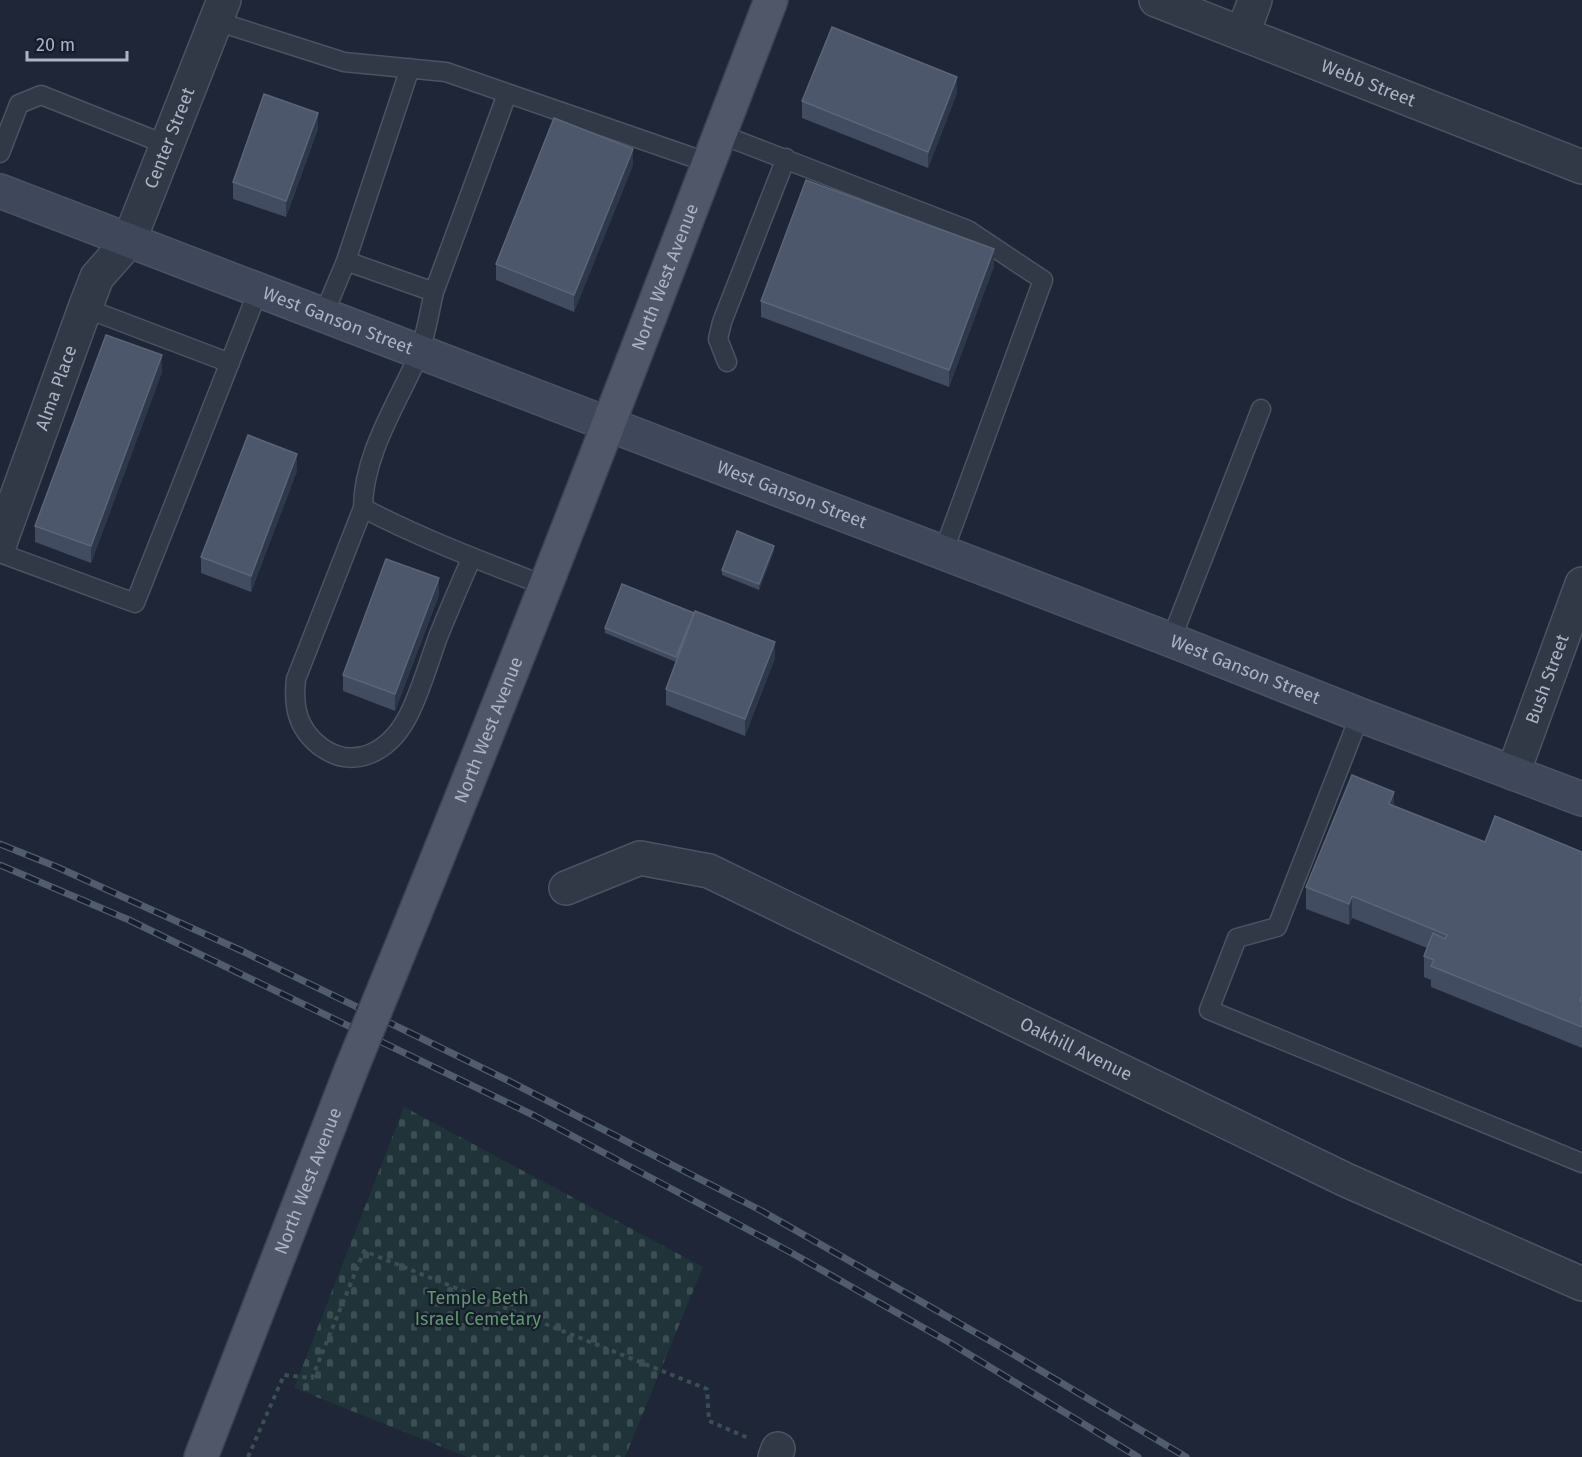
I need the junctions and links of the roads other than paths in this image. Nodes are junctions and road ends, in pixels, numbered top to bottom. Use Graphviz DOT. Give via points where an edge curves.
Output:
graph roads {
  1 [pos="771,0"];
  2 [pos="1156,0"];
  3 [pos="1255,0"];
  4 [pos="220,10"];
  5 [pos="1243,33"];
  6 [pos="410,68"];
  7 [pos="507,94"];
  8 [pos="167,145"];
  9 [pos="715,148"];
  10 [pos="0,153"];
  11 [pos="786,158"];
  12 [pos="1582,167"];
  13 [pos="0,191"];
  14 [pos="129,241"];
  15 [pos="346,261"];
  16 [pos="258,291"];
  17 [pos="434,292"];
  18 [pos="85,308"];
  19 [pos="323,316"];
  20 [pos="419,352"];
  21 [pos="727,362"];
  22 [pos="230,363"];
  23 [pos="1261,409"];
  24 [pos="609,425"];
  25 [pos="363,508"];
  26 [pos="0,543"];
  27 [pos="0,553"];
  28 [pos="943,553"];
  29 [pos="472,557"];
  30 [pos="1582,584"];
  31 [pos="546,586"];
  32 [pos="1172,640"];
  33 [pos="1360,716"];
  34 [pos="1514,773"];
  35 [pos="1582,799"];
  36 [pos="566,888"];
  37 [pos="1582,1163"];
  38 [pos="1582,1284"];
  39 [pos="201,1457"];
  1 -- 9 [label="main road, North West Avenue"];
  2 -- 5 [label="street, Webb Street"];
  3 -- 5 [label="street"];
  4 -- 6 [label="lane" via="344,62"];
  4 -- 8 [label="street, Center Street"];
  5 -- 12 [label="street, Webb Street"];
  6 -- 7 [label="lane" via="446,72"];
  6 -- 15 [label="lane"];
  7 -- 9 [label="lane"];
  7 -- 17 [label="lane"];
  8 -- 10 [label="lane" via="41,95 19,104"];
  8 -- 14 [label="street, Center Street"];
  9 -- 11 [label="lane"];
  9 -- 24 [label="main road, North West Avenue"];
  11 -- 21 [label="lane" via="722,322 718,339"];
  11 -- 28 [label="lane" via="968,230 1043,280"];
  13 -- 14 [label="street, West Ganson Street"];
  14 -- 16 [label="street, West Ganson Street"];
  14 -- 18 [label="street, Alma Place" via="97,277"];
  15 -- 17 [label="lane"];
  15 -- 19 [label="lane"];
  16 -- 19 [label="street, West Ganson Street"];
  16 -- 22 [label="lane"];
  17 -- 20 [label="lane"];
  18 -- 22 [label="lane"];
  18 -- 26 [label="street, Alma Place"];
  19 -- 20 [label="street, West Ganson Street"];
  20 -- 24 [label="street, West Ganson Street"];
  20 -- 25 [label="lane" via="363,487"];
  22 -- 27 [label="lane" via="135,603"];
  23 -- 32 [label="lane"];
  24 -- 28 [label="street, West Ganson Street"];
  24 -- 31 [label="main road, North West Avenue"];
  25 -- 29 [label="lane"];
  25 -- 29 [label="lane" via="296,678 294,699 298,718 312,740 330,753 352,759 375,753 390,742 407,718"];
  28 -- 32 [label="street, West Ganson Street"];
  29 -- 31 [label="lane"];
  30 -- 34 [label="street, Bush Street"];
  31 -- 39 [label="main road, North West Avenue, bridge" via="351,1070"];
  32 -- 33 [label="street, West Ganson Street"];
  33 -- 34 [label="street, West Ganson Street"];
  33 -- 37 [label="lane" via="1277,927 1238,938 1209,1010"];
  34 -- 35 [label="street, West Ganson Street"];
  36 -- 38 [label="street, Oakhill Avenue" via="640,858 709,871 1346,1180"];
}
